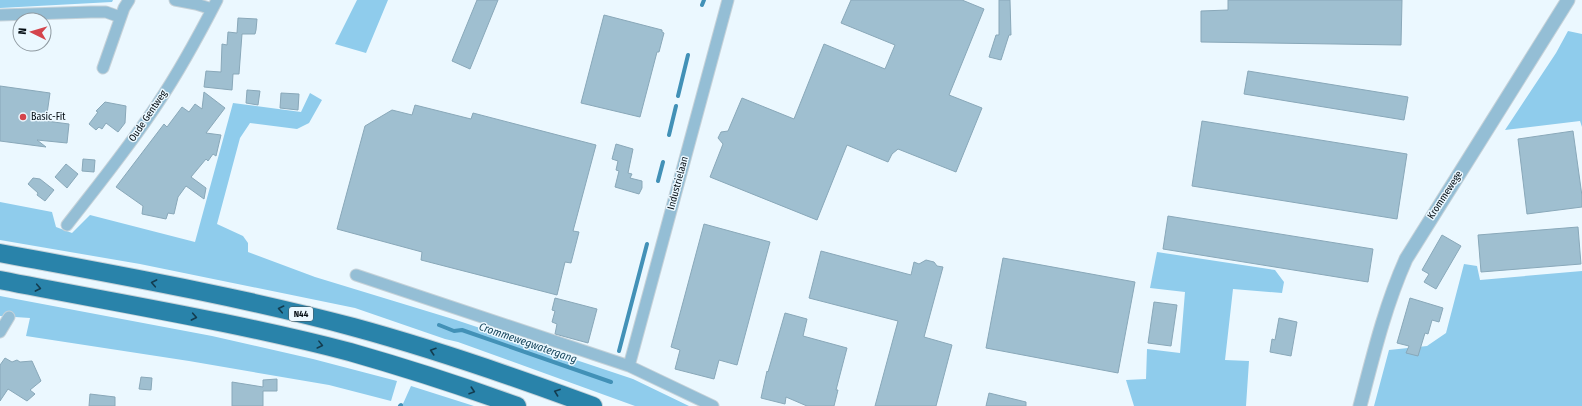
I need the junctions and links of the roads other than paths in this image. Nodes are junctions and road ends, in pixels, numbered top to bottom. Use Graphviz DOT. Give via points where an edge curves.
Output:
graph roads {
  1 [pos="128,0"];
  2 [pos="174,0"];
  3 [pos="728,0"];
  4 [pos="1568,0"];
  5 [pos="215,5"];
  6 [pos="0,15"];
  7 [pos="120,17"];
  8 [pos="104,68"];
  9 [pos="67,225"];
  10 [pos="0,253"];
  11 [pos="356,275"];
  12 [pos="0,280"];
  13 [pos="9,317"];
  14 [pos="0,332"];
  15 [pos="629,366"];
  16 [pos="517,406"];
  17 [pos="593,406"];
  18 [pos="712,406"];
  19 [pos="1360,406"];
  1 -- 7 [label="street"];
  2 -- 5 [label="street"];
  3 -- 15 [label="street, Industrielaan"];
  4 -- 19 [label="street, Krommewege" via="1406,258 1385,315"];
  5 -- 9 [label="street, Oude Gentweg" via="158,104"];
  6 -- 7 [label="street" via="106,12"];
  7 -- 8 [label="street"];
  17 -- 10 [label="highway, N44, one-way" via="505,374 347,326 214,294"];
  11 -- 15 [label="street"];
  12 -- 16 [label="highway, one-way" via="211,320 329,347"];
  13 -- 14 [label="street"];
  15 -- 18 [label="street"];
}
